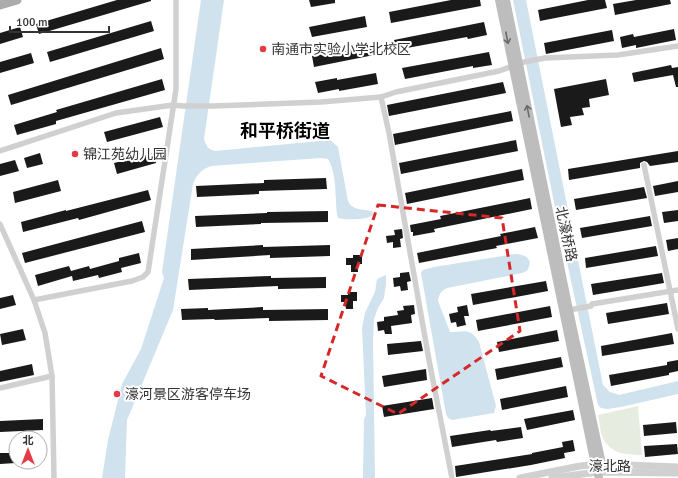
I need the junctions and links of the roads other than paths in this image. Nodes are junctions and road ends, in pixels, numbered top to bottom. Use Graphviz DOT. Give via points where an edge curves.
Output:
graph roads {
  1 [pos="17,0"];
  2 [pos="176,0"];
  3 [pos="499,0"];
  4 [pos="506,0"];
  5 [pos="0,5"];
  6 [pos="678,46"];
  7 [pos="518,64"];
  8 [pos="381,97"];
  9 [pos="172,104"];
  10 [pos="0,151"];
  11 [pos="644,165"];
  12 [pos="0,224"];
  13 [pos="678,290"];
  14 [pos="670,291"];
  15 [pos="34,300"];
  16 [pos="572,309"];
  17 [pos="678,329"];
  18 [pos="52,376"];
  19 [pos="0,388"];
  20 [pos="678,467"];
  21 [pos="598,470"];
  22 [pos="678,473"];
  23 [pos="54,478"];
  24 [pos="452,478"];
  25 [pos="520,478"];
  26 [pos="552,478"];
  1 -- 5 [label="main road"];
  2 -- 9 [label="street" via="176,89"];
  3 -- 7 [label="main road, 北濠桥路, one-way"];
  4 -- 7 [label="main road, 北濠桥路"];
  6 -- 7 [label="street" via="618,55 542,58"];
  7 -- 8 [label="street" via="499,71"];
  16 -- 7 [label="main road, 北濠桥路, one-way"];
  7 -- 21 [label="main road, 北濠桥路"];
  8 -- 9 [label="street" via="213,106"];
  8 -- 24 [label="street" via="390,133"];
  9 -- 10 [label="street" via="116,113"];
  9 -- 15 [label="street" via="148,272 132,281"];
  11 -- 14 [label="street"];
  12 -- 15 [label="street"];
  13 -- 14 [label="street"];
  14 -- 16 [label="street"];
  14 -- 17 [label="street"];
  15 -- 18 [label="street" via="45,333"];
  16 -- 21 [label="main road, 北濠桥路"];
  18 -- 19 [label="street"];
  18 -- 23 [label="street"];
  20 -- 21 [label="street, 濠北路"];
  21 -- 22 [label="street, 濠北路"];
  21 -- 25 [label="street, 濠北路" via="580,466"];
  21 -- 26 [label="street, 濠北路"];
}
